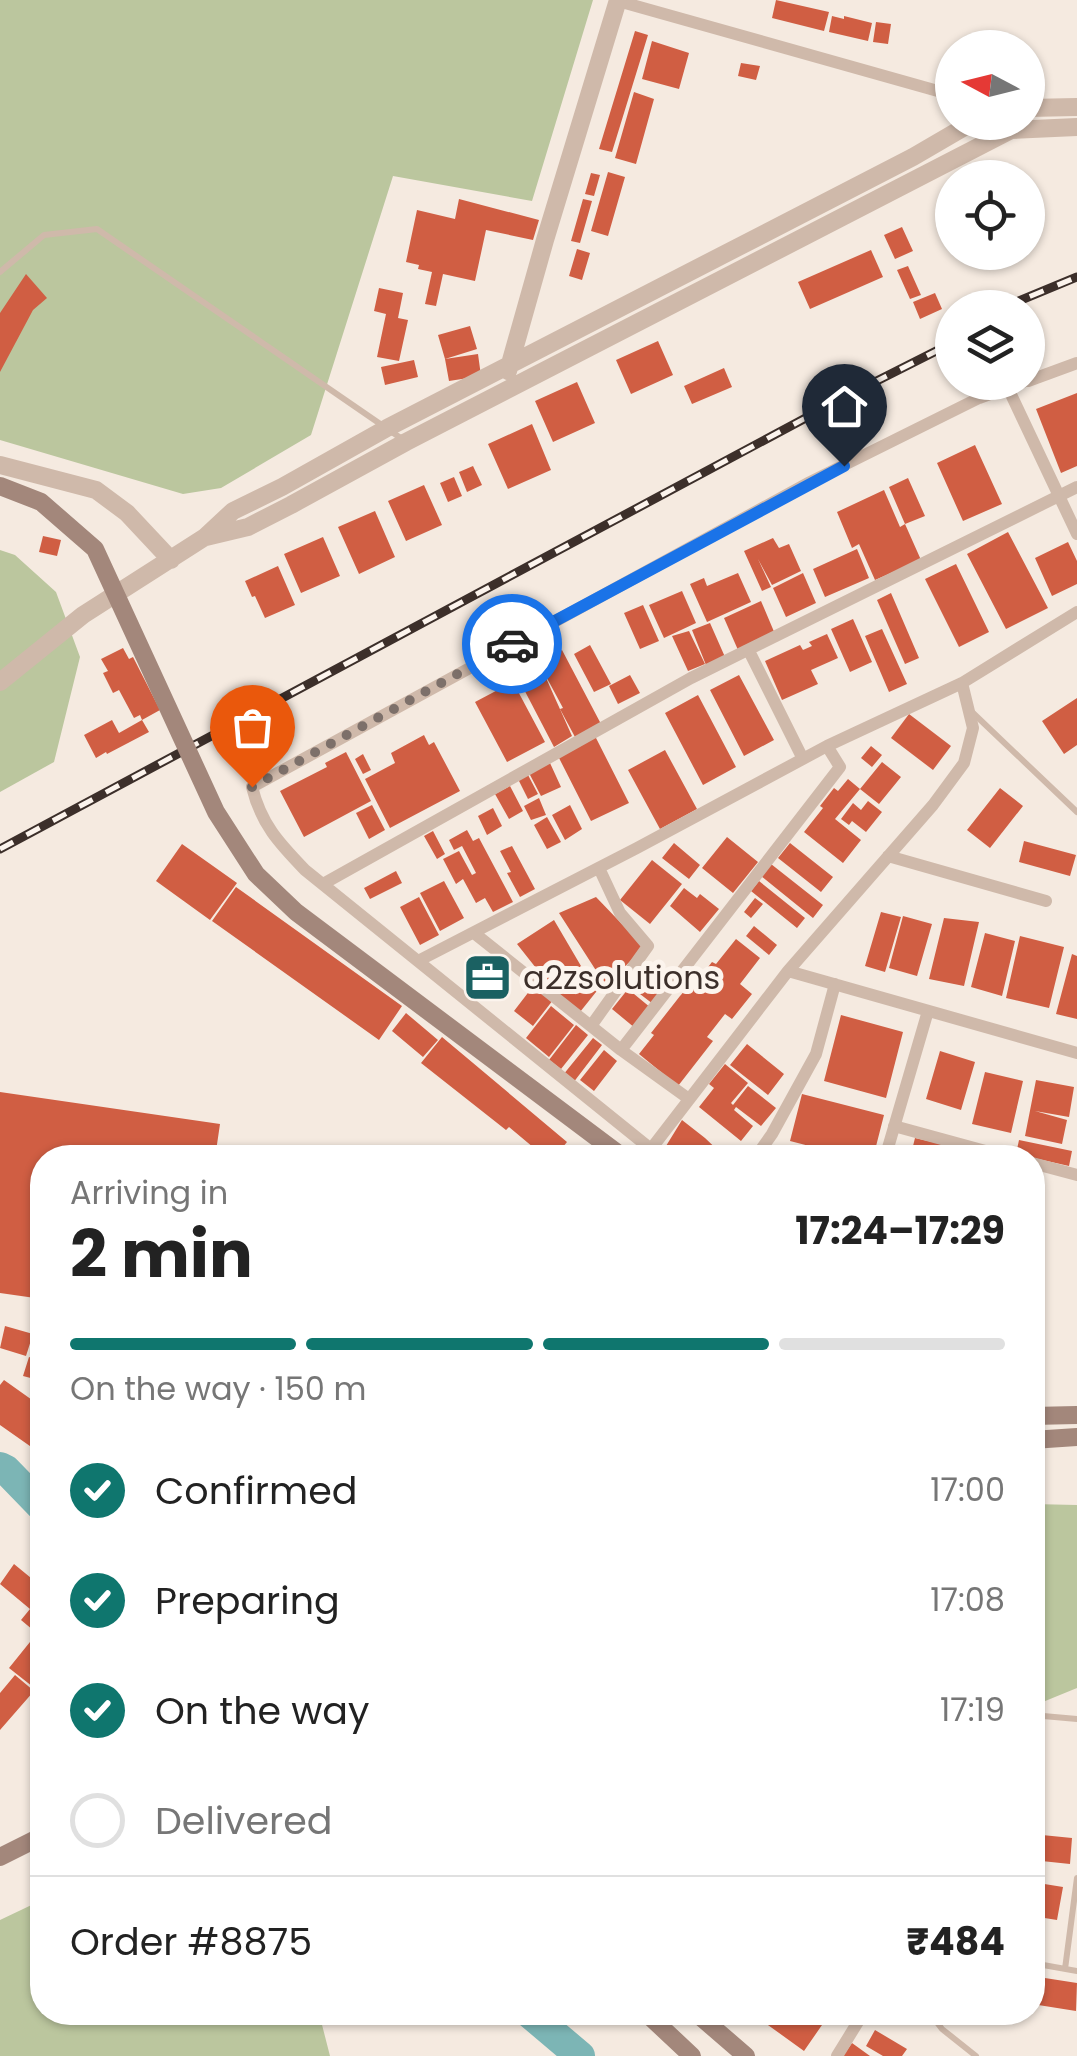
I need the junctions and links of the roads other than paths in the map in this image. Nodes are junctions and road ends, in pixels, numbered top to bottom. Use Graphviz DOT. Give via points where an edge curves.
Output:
graph roads {
  1 [pos="618,0"];
  2 [pos="935,90"];
  3 [pos="1077,107"];
  4 [pos="1045,108"];
  5 [pos="1045,126"];
  6 [pos="1077,126"];
  7 [pos="942,140"];
  8 [pos="982,140"];
  9 [pos="0,272"];
  10 [pos="1077,363"];
  11 [pos="508,367"];
  12 [pos="1045,375"];
  13 [pos="507,391"];
  14 [pos="975,400"];
  15 [pos="1014,400"];
  16 [pos="387,428"];
  17 [pos="406,442"];
  18 [pos="0,465"];
  19 [pos="0,486"];
  20 [pos="1077,487"];
  21 [pos="1059,496"];
  22 [pos="1077,534"];
  23 [pos="205,537"];
  24 [pos="171,560"];
  25 [pos="1077,612"];
  26 [pos="748,651"];
  27 [pos="0,682"];
  28 [pos="962,683"];
  29 [pos="968,709"];
  30 [pos="827,746"];
  31 [pos="803,759"];
  32 [pos="1077,812"];
  33 [pos="888,856"];
  34 [pos="599,868"];
  35 [pos="322,884"];
  36 [pos="1046,901"];
  37 [pos="474,933"];
  38 [pos="418,961"];
  39 [pos="788,970"];
  40 [pos="835,984"];
  41 [pos="928,1010"];
  42 [pos="591,1026"];
  43 [pos="621,1050"];
  44 [pos="1077,1054"];
  45 [pos="689,1099"];
  46 [pos="894,1126"];
  47 [pos="607,1145"];
  48 [pos="647,1145"];
  49 [pos="662,1145"];
  50 [pos="764,1145"];
  51 [pos="889,1145"];
  52 [pos="963,1145"];
  53 [pos="1045,1166"];
  54 [pos="1077,1175"];
  55 [pos="1077,1415"];
  56 [pos="1045,1416"];
  57 [pos="1077,1437"];
  58 [pos="1045,1439"];
  59 [pos="1045,1716"];
  60 [pos="1077,1719"];
  61 [pos="30,1842"];
  62 [pos="0,1857"];
  63 [pos="1077,1878"];
  64 [pos="1045,1964"];
  65 [pos="1065,1968"];
  66 [pos="1077,1971"];
  67 [pos="659,2025"];
  68 [pos="710,2025"];
  69 [pos="856,2025"];
  70 [pos="939,2025"];
  71 [pos="692,2056"];
  72 [pos="746,2056"];
  73 [pos="837,2056"];
  74 [pos="976,2056"];
  1 -- 2 [label="street"];
  1 -- 11 [label="street"];
  3 -- 4 [label="street"];
  5 -- 6 [label="street"];
  7 -- 11 [label="street"];
  8 -- 13 [label="street"];
  9 -- 16 [label="lane" via="44,235 97,230"];
  10 -- 12 [label="street"];
  11 -- 13 [label="street"];
  11 -- 16 [label="street"];
  13 -- 17 [label="street"];
  14 -- 35 [label="street" via="810,482 252,787 274,838"];
  15 -- 21 [label="street"];
  16 -- 17 [label="lane"];
  16 -- 23 [label="street" via="233,511"];
  17 -- 23 [label="street" via="248,527"];
  18 -- 24 [label="street" via="96,490"];
  19 -- 47 [label="main road, bridge" via="42,502 95,549 216,812 256,874 296,912"];
  20 -- 21 [label="street"];
  21 -- 22 [label="street"];
  21 -- 26 [label="street"];
  23 -- 24 [label="street"];
  24 -- 27 [label="street" via="83,615"];
  25 -- 28 [label="street"];
  26 -- 31 [label="street"];
  26 -- 35 [label="street"];
  28 -- 29 [label="street"];
  28 -- 30 [label="street"];
  29 -- 32 [label="lane"];
  29 -- 33 [label="street" via="973,728 964,763"];
  30 -- 31 [label="street"];
  30 -- 43 [label="street" via="840,767"];
  31 -- 34 [label="street"];
  33 -- 36 [label="street"];
  33 -- 39 [label="street"];
  34 -- 37 [label="street"];
  34 -- 42 [label="street" via="620,913 648,946"];
  35 -- 38 [label="street"];
  37 -- 38 [label="street"];
  37 -- 42 [label="street"];
  38 -- 48 [label="street"];
  39 -- 40 [label="street"];
  39 -- 45 [label="street"];
  40 -- 41 [label="street"];
  40 -- 50 [label="street" via="816,1054"];
  41 -- 44 [label="street"];
  41 -- 46 [label="street"];
  42 -- 43 [label="street"];
  43 -- 45 [label="street"];
  45 -- 49 [label="street"];
  46 -- 51 [label="street"];
  46 -- 52 [label="street"];
  53 -- 54 [label="street"];
  55 -- 56 [label="main road"];
  57 -- 58 [label="main road"];
  59 -- 60 [label="lane"];
  61 -- 62 [label="main road"];
  63 -- 65 [label="lane"];
  64 -- 65 [label="lane"];
  65 -- 66 [label="lane"];
  67 -- 71 [label="main road"];
  68 -- 72 [label="main road"];
  69 -- 73 [label="street"];
  70 -- 74 [label="lane"];
}
